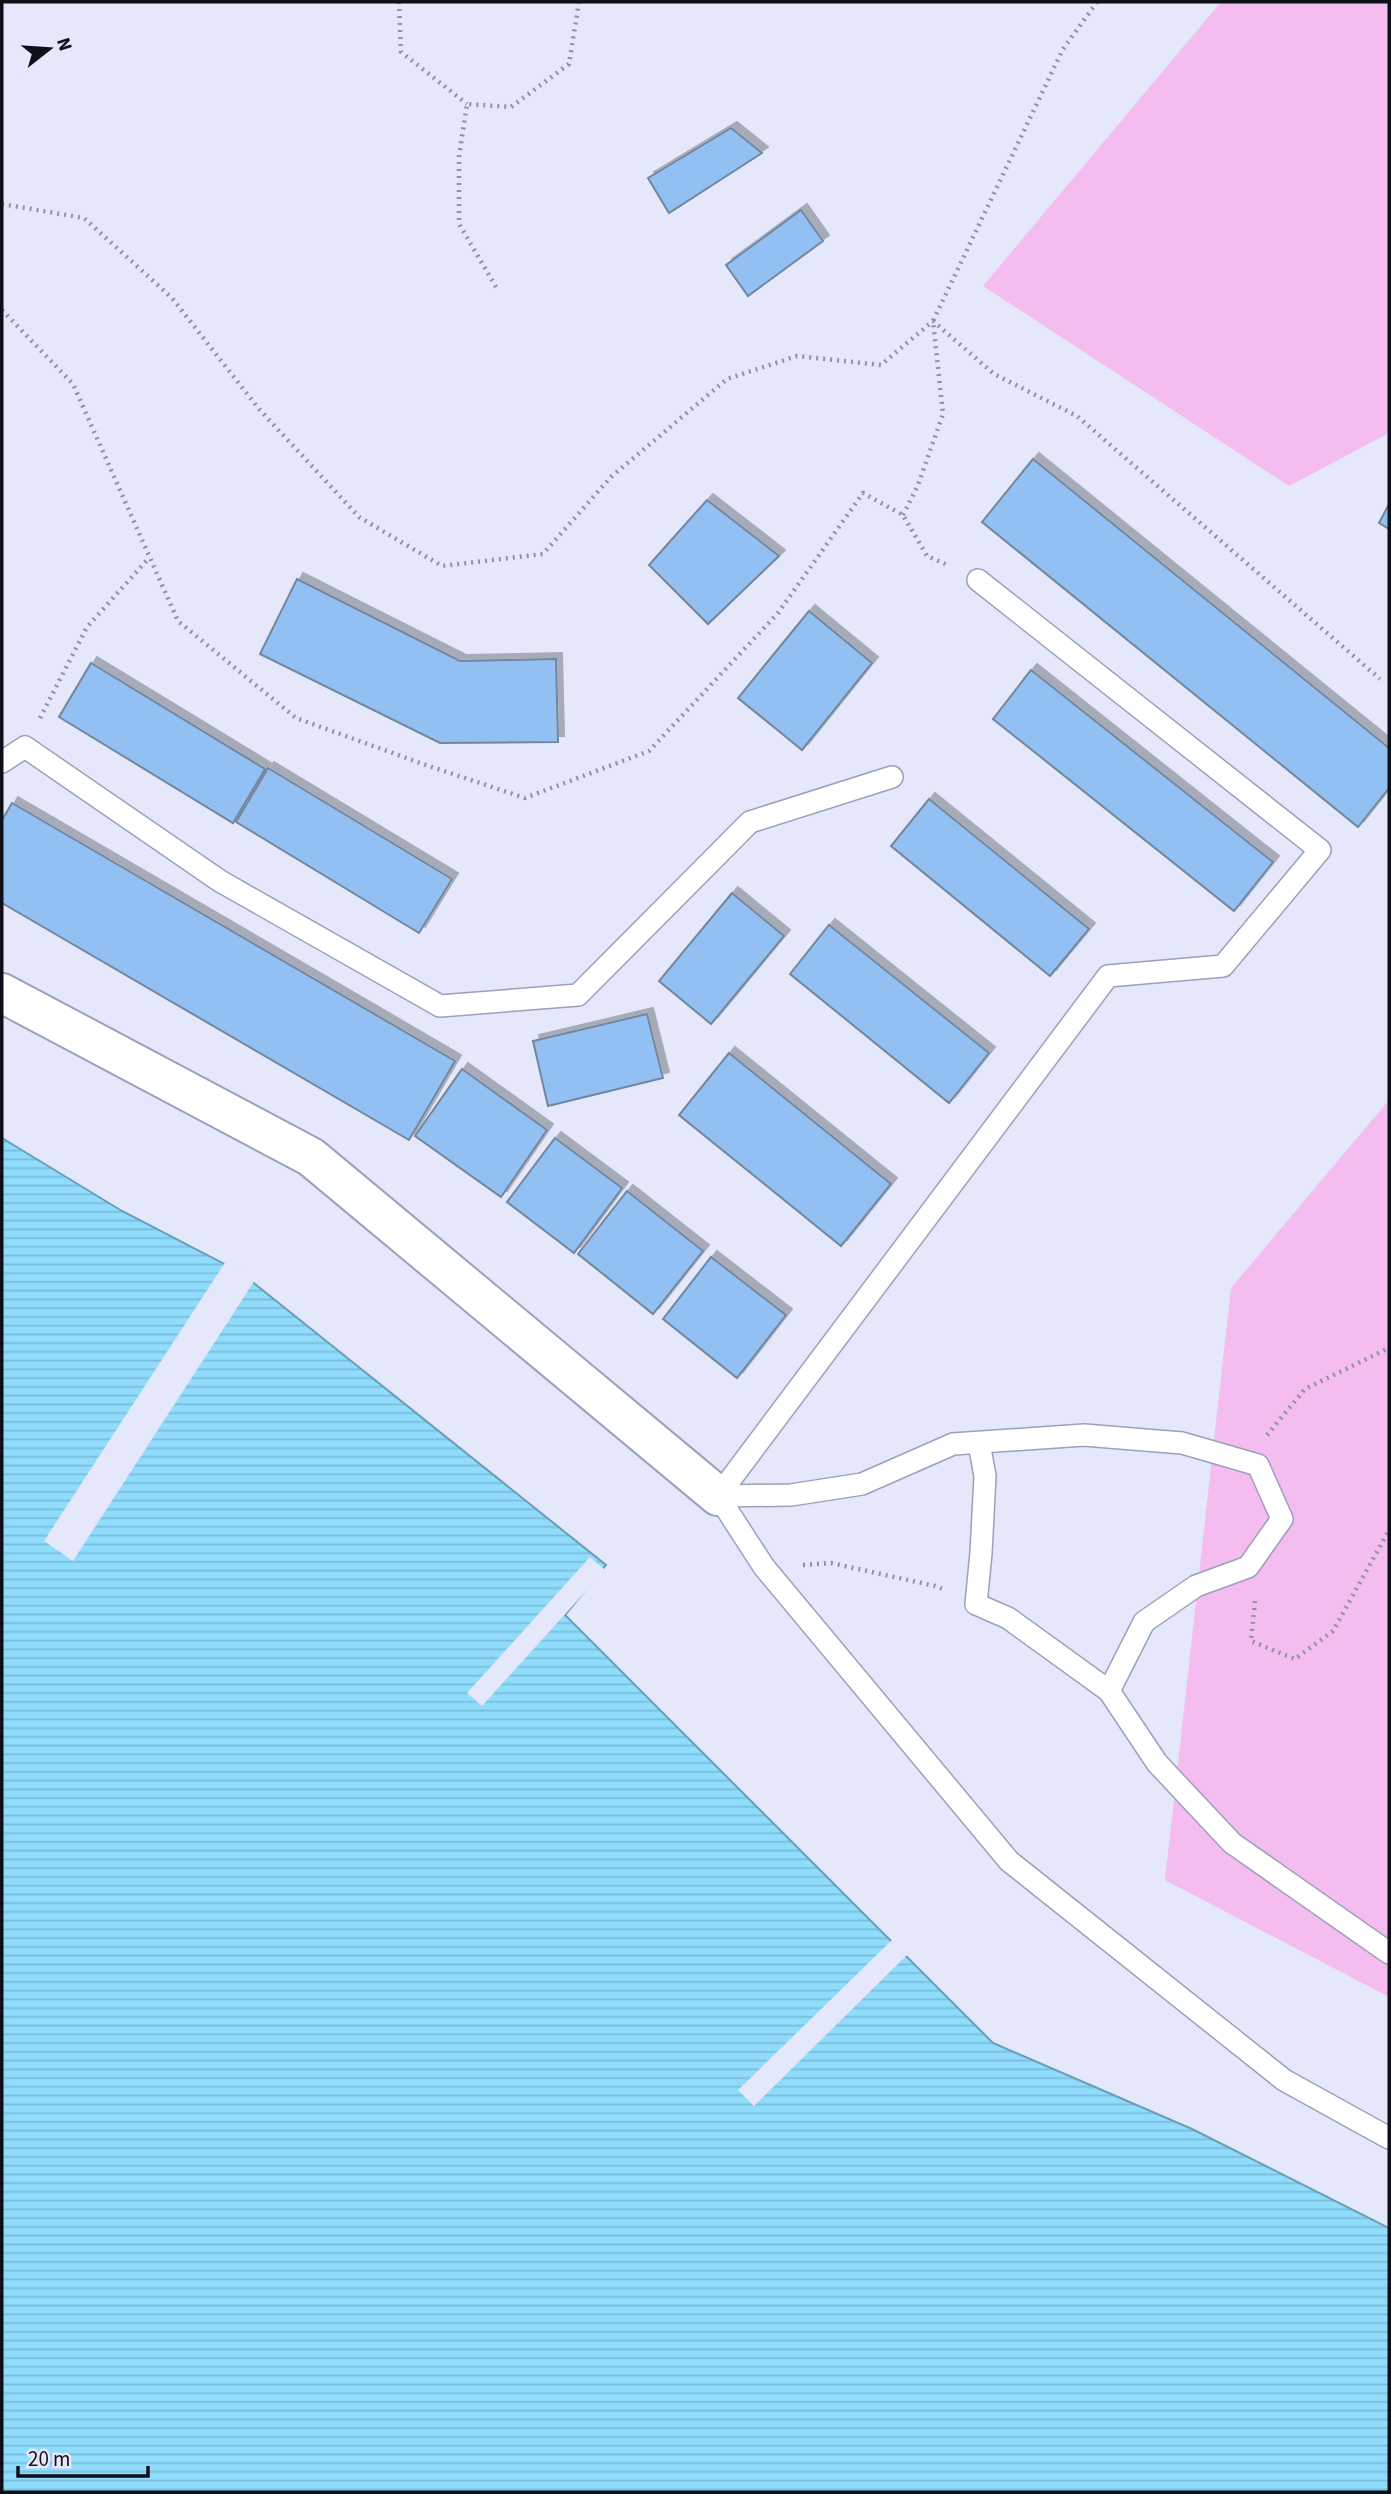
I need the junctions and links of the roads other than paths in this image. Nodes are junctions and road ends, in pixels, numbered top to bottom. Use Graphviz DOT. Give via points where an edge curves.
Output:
graph roads {
  1 [pos="978,580"];
  2 [pos="2,762"];
  3 [pos="892,777"];
  4 [pos="2,993"];
  5 [pos="979,1443"];
  6 [pos="718,1496"];
  7 [pos="1109,1691"];
  8 [pos="1389,1953"];
  9 [pos="1389,2138"];
  1 -- 6 [label="lane" via="1320,850 1223,966 1108,976"];
  2 -- 3 [label="lane" via="25,747 220,881 440,1006 578,995 750,822"];
  4 -- 6 [label="street" via="311,1157"];
  5 -- 6 [label="lane" via="953,1444 862,1484 791,1494"];
  5 -- 7 [label="lane" via="985,1476 976,1604 1008,1618"];
  5 -- 7 [label="lane" via="1084,1436 1182,1443 1258,1465 1282,1519 1248,1567 1196,1586 1143,1622"];
  6 -- 9 [label="lane" via="764,1567 1009,1861 1284,2080"];
  7 -- 8 [label="lane" via="1157,1763 1232,1843"];
}
